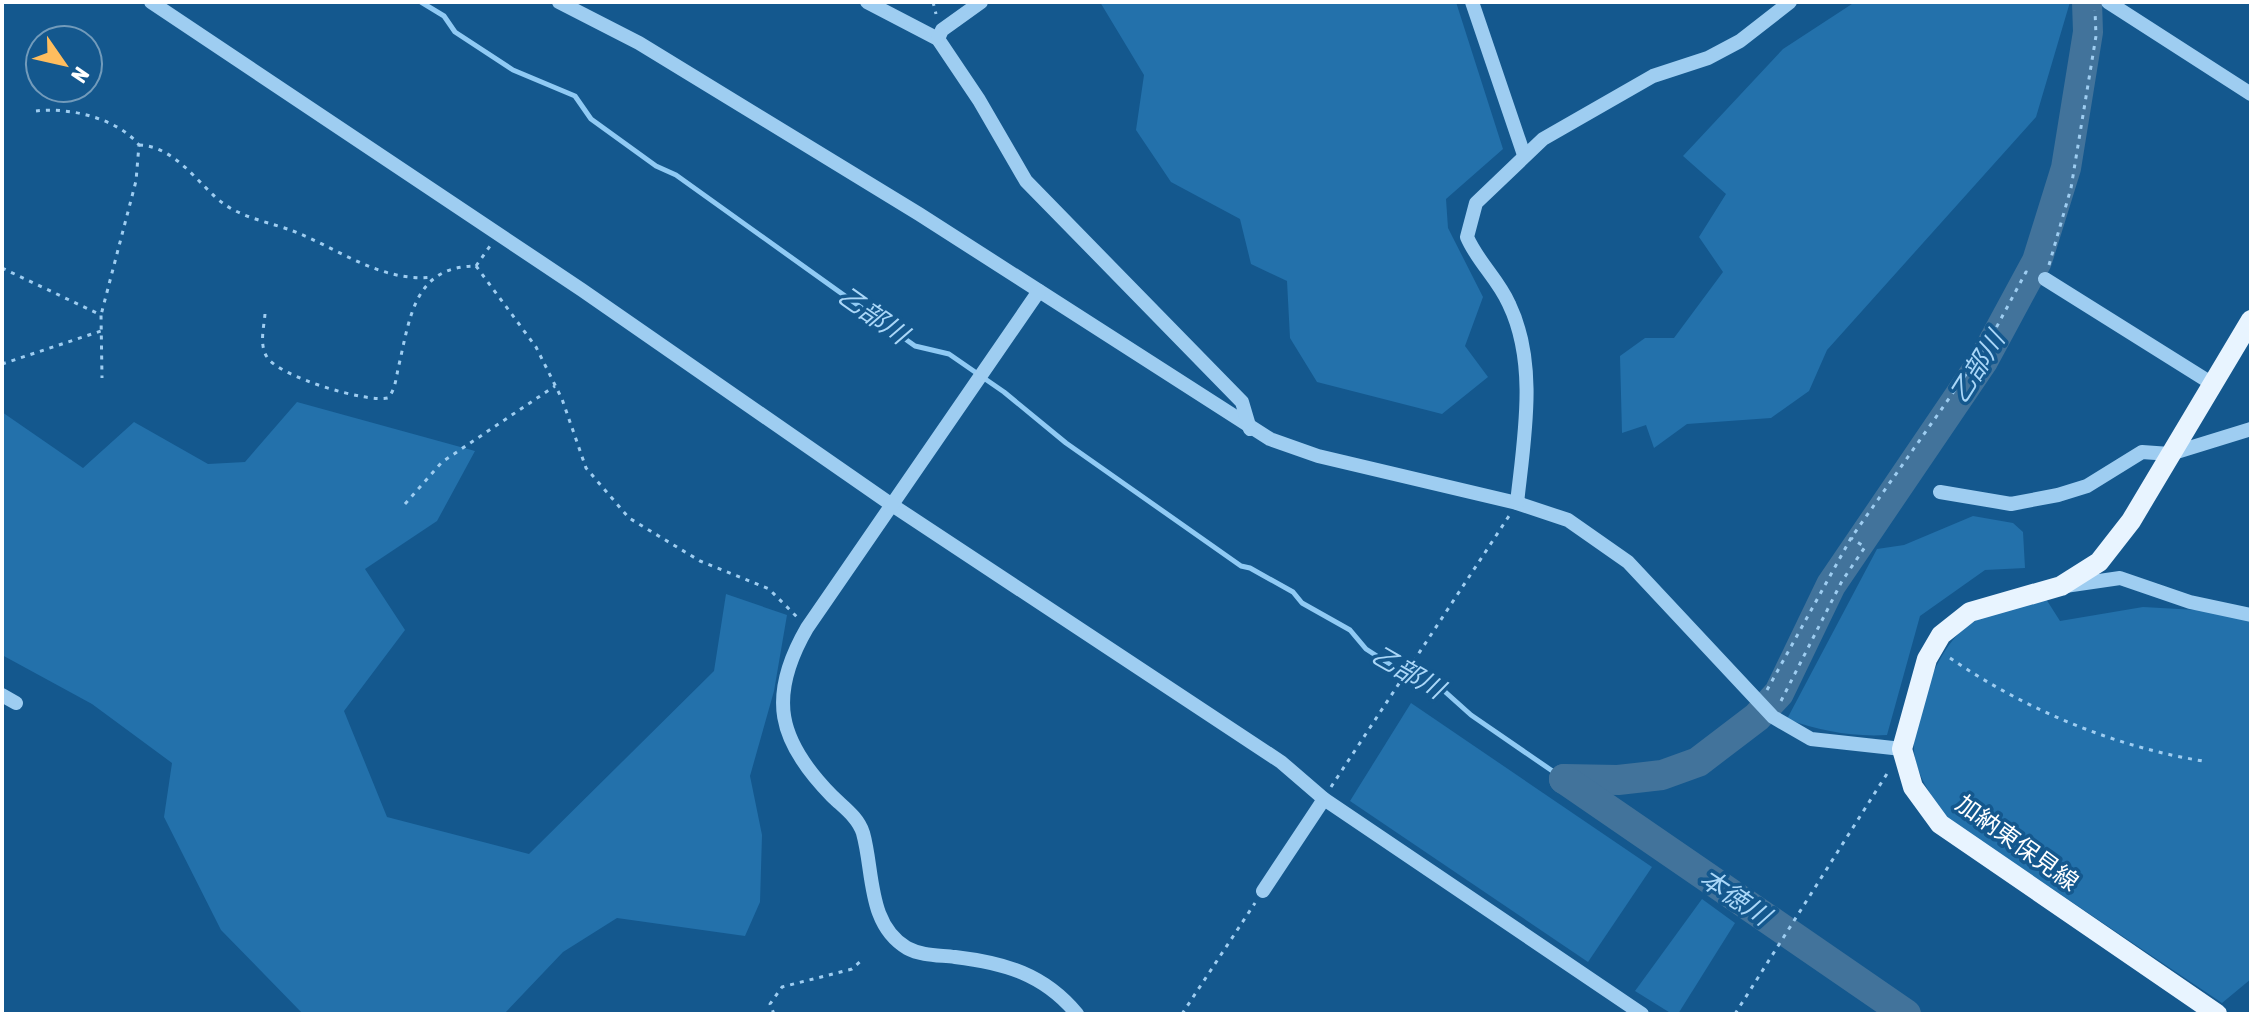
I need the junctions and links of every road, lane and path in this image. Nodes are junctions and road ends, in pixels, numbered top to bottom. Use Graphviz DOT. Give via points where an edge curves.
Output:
graph roads {
  1 [pos="151,2"];
  2 [pos="559,2"];
  3 [pos="867,2"];
  4 [pos="981,2"];
  5 [pos="1472,2"];
  6 [pos="1790,2"];
  7 [pos="2095,2"];
  8 [pos="2108,2"];
  9 [pos="938,39"];
  10 [pos="2251,94"];
  11 [pos="36,111"];
  12 [pos="139,145"];
  13 [pos="1524,155"];
  14 [pos="498,237"];
  15 [pos="476,266"];
  16 [pos="2,268"];
  17 [pos="2026,272"];
  18 [pos="433,277"];
  19 [pos="2045,279"];
  20 [pos="1039,291"];
  21 [pos="265,314"];
  22 [pos="101,315"];
  23 [pos="2251,320"];
  24 [pos="101,331"];
  25 [pos="2,364"];
  26 [pos="102,378"];
  27 [pos="2211,383"];
  28 [pos="555,386"];
  29 [pos="1250,429"];
  30 [pos="2251,429"];
  31 [pos="2170,454"];
  32 [pos="1940,492"];
  33 [pos="1517,503"];
  34 [pos="405,504"];
  35 [pos="892,505"];
  36 [pos="1851,538"];
  37 [pos="2061,586"];
  38 [pos="2251,615"];
  39 [pos="807,628"];
  40 [pos="1934,647"];
  41 [pos="2,695"];
  42 [pos="1755,701"];
  43 [pos="16,703"];
  44 [pos="1773,717"];
  45 [pos="1902,749"];
  46 [pos="2203,761"];
  47 [pos="1324,799"];
  48 [pos="1263,891"];
  49 [pos="863,959"];
  50 [pos="774,1014"];
  51 [pos="1077,1014"];
  52 [pos="1182,1014"];
  53 [pos="1642,1014"];
  54 [pos="1735,1014"];
  55 [pos="2217,1014"];
  1 -- 14 [label="street"];
  2 -- 20 [label="street" via="639,43"];
  3 -- 9 [label="street"];
  4 -- 9 [label="street" via="942,30"];
  5 -- 13 [label="street"];
  6 -- 13 [label="street" via="1740,41 1653,76"];
  7 -- 19 [label="path" via="2096,36 2075,167"];
  8 -- 10 [label="street"];
  9 -- 29 [label="street" via="1026,181 1242,402"];
  11 -- 12 [label="path" via="54,108 96,118"];
  12 -- 18 [label="path" via="178,162 223,204 368,267 417,279"];
  12 -- 22 [label="path" via="136,181"];
  13 -- 33 [label="street" via="1476,203 1467,237 1507,299 1523,338"];
  14 -- 15 [label="path"];
  14 -- 35 [label="street"];
  15 -- 18 [label="path" via="452,266"];
  15 -- 28 [label="path" via="536,347"];
  16 -- 22 [label="path"];
  17 -- 36 [label="path" via="1988,343"];
  18 -- 21 [label="path" via="409,319 392,394 380,400 294,376 273,364 263,347"];
  19 -- 27 [label="street"];
  20 -- 29 [label="street"];
  20 -- 35 [label="street"];
  22 -- 24 [label="path"];
  23 -- 27 [label="main road"];
  24 -- 25 [label="path"];
  24 -- 26 [label="path"];
  27 -- 31 [label="main road"];
  28 -- 34 [label="path" via="442,462"];
  28 -- 39 [label="path" via="586,468 629,518 700,561 769,589"];
  29 -- 33 [label="street" via="1318,456"];
  30 -- 31 [label="street"];
  31 -- 32 [label="street" via="2142,452 2087,486 2011,504"];
  31 -- 37 [label="main road" via="2131,521 2099,562"];
  33 -- 42 [label="street" via="1568,520 1628,562"];
  33 -- 47 [label="path"];
  35 -- 39 [label="street"];
  35 -- 47 [label="street" via="1281,762"];
  36 -- 42 [label="path" via="1776,677"];
  36 -- 44 [label="path" via="1865,547 1842,581"];
  37 -- 38 [label="street" via="2120,578 2190,602"];
  37 -- 40 [label="main road" via="1970,612"];
  39 -- 51 [label="street" via="788,666 782,707 786,734 805,768 858,823 875,904 893,937 926,954 1021,970 1049,985"];
  40 -- 45 [label="main road"];
  40 -- 46 [label="path" via="2012,695 2062,718"];
  41 -- 43 [label="street"];
  42 -- 44 [label="street"];
  44 -- 45 [label="street" via="1811,739"];
  45 -- 54 [label="path"];
  45 -- 55 [label="main road, 加納東保見線" via="1913,787 1940,824"];
  47 -- 48 [label="street"];
  47 -- 53 [label="street"];
  48 -- 52 [label="path"];
  49 -- 50 [label="path" via="852,969 782,987 770,1004"];
}
